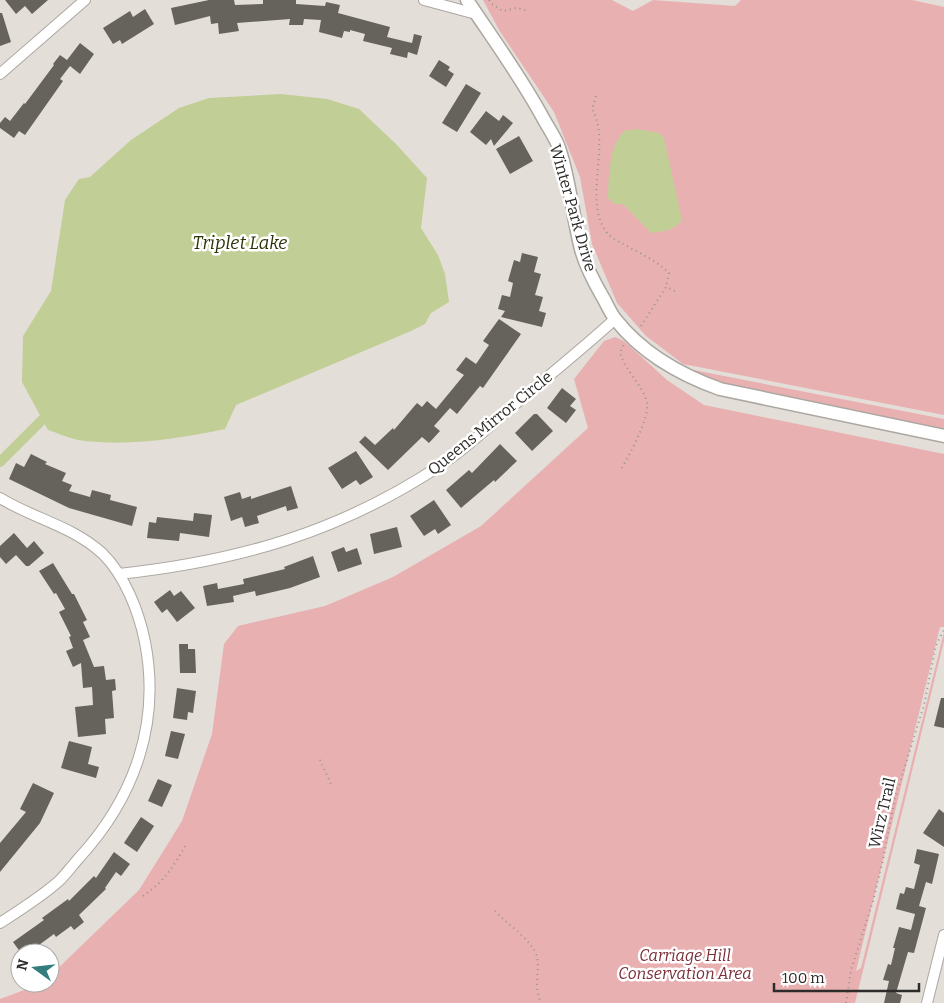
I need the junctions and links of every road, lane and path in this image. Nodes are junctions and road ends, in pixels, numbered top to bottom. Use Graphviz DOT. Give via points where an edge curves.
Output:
graph roads {
  1 [pos="85,0"];
  2 [pos="424,0"];
  3 [pos="467,0"];
  4 [pos="489,0"];
  5 [pos="530,11"];
  6 [pos="476,14"];
  7 [pos="0,74"];
  8 [pos="596,96"];
  9 [pos="666,287"];
  10 [pos="677,292"];
  11 [pos="615,319"];
  12 [pos="641,326"];
  13 [pos="624,344"];
  14 [pos="944,436"];
  15 [pos="622,468"];
  16 [pos="0,498"];
  17 [pos="119,574"];
  18 [pos="944,630"];
  19 [pos="320,760"];
  20 [pos="331,784"];
  21 [pos="187,843"];
  22 [pos="143,896"];
  23 [pos="495,911"];
  24 [pos="0,923"];
  25 [pos="944,935"];
  26 [pos="541,1003"];
  27 [pos="846,1003"];
  28 [pos="927,1003"];
  1 -- 7 [label="street"];
  2 -- 6 [label="street"];
  3 -- 6 [label="street, Winter Park Drive"];
  4 -- 5 [label="path" via="503,11 516,8"];
  6 -- 11 [label="street, Winter Park Drive" via="531,95 557,144 566,171 582,251 594,282"];
  8 -- 9 [label="path" via="592,109 599,129 597,186 601,223 609,236 661,265 669,273"];
  9 -- 10 [label="path"];
  9 -- 12 [label="path"];
  11 -- 14 [label="street, Winter Park Drive" via="631,336 675,369 720,389"];
  11 -- 17 [label="street, Queens Mirror Circle" via="444,463 412,484 311,532 222,559"];
  13 -- 15 [label="path" via="620,353 622,361 647,401 635,444"];
  16 -- 17 [label="street" via="85,540 103,554"];
  17 -- 24 [label="street" via="143,631 149,660 147,730 138,763 98,837 59,881"];
  18 -- 27 [label="path, Wirz Trail" via="936,644 922,713 895,798 873,902 851,970"];
  19 -- 20 [label="path"];
  21 -- 22 [label="path" via="159,885"];
  23 -- 26 [label="path" via="529,942 537,956 536,993"];
  25 -- 28 [label="street"];
}
